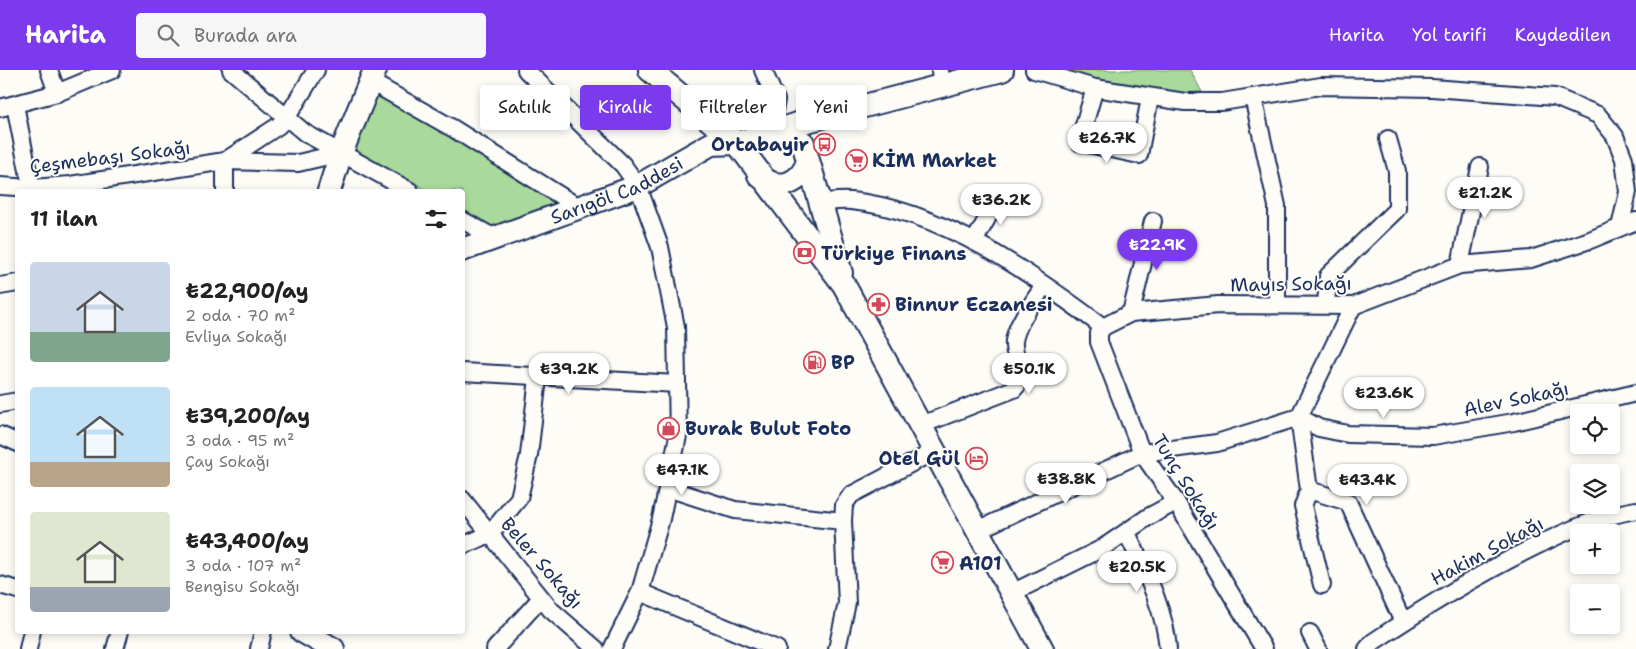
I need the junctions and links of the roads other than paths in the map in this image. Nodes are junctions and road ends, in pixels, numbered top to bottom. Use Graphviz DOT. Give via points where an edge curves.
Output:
graph roads {
  1 [pos="49,70"];
  2 [pos="112,70"];
  3 [pos="231,70"];
  4 [pos="316,70"];
  5 [pos="526,70"];
  6 [pos="650,70"];
  7 [pos="1002,70"];
  8 [pos="1034,70"];
  9 [pos="765,72"];
  10 [pos="373,76"];
  11 [pos="940,77"];
  12 [pos="1095,88"];
  13 [pos="58,93"];
  14 [pos="1253,97"];
  15 [pos="1150,98"];
  16 [pos="8,107"];
  17 [pos="287,117"];
  18 [pos="770,132"];
  19 [pos="1388,139"];
  20 [pos="737,143"];
  21 [pos="341,153"];
  22 [pos="1630,158"];
  23 [pos="225,161"];
  24 [pos="808,161"];
  25 [pos="1480,168"];
  26 [pos="758,174"];
  27 [pos="0,186"];
  28 [pos="638,186"];
  29 [pos="24,189"];
  30 [pos="32,189"];
  31 [pos="39,189"];
  32 [pos="225,189"];
  33 [pos="330,189"];
  34 [pos="406,189"];
  35 [pos="1000,195"];
  36 [pos="820,203"];
  37 [pos="580,208"];
  38 [pos="1153,221"];
  39 [pos="465,222"];
  40 [pos="1636,222"];
  41 [pos="1620,227"];
  42 [pos="495,238"];
  43 [pos="974,242"];
  44 [pos="465,249"];
  45 [pos="1460,265"];
  46 [pos="15,284"];
  47 [pos="844,285"];
  48 [pos="1044,285"];
  49 [pos="0,286"];
  50 [pos="1277,304"];
  51 [pos="1326,305"];
  52 [pos="1353,306"];
  53 [pos="1131,313"];
  54 [pos="1103,327"];
  55 [pos="465,372"];
  56 [pos="538,378"];
  57 [pos="677,384"];
  58 [pos="1636,393"];
  59 [pos="15,402"];
  60 [pos="0,404"];
  61 [pos="1299,417"];
  62 [pos="921,425"];
  63 [pos="0,435"];
  64 [pos="15,442"];
  65 [pos="935,451"];
  66 [pos="1142,454"];
  67 [pos="667,488"];
  68 [pos="1309,490"];
  69 [pos="1176,502"];
  70 [pos="465,503"];
  71 [pos="1636,510"];
  72 [pos="842,521"];
  73 [pos="978,530"];
  74 [pos="1127,532"];
  75 [pos="490,534"];
  76 [pos="465,545"];
  77 [pos="0,585"];
  78 [pos="1322,585"];
  79 [pos="15,589"];
  80 [pos="640,592"];
  81 [pos="1012,592"];
  82 [pos="541,598"];
  83 [pos="1403,622"];
  84 [pos="1310,633"];
  85 [pos="31,634"];
  86 [pos="119,634"];
  87 [pos="263,634"];
  88 [pos="307,634"];
  89 [pos="28,649"];
  90 [pos="115,649"];
  91 [pos="259,649"];
  92 [pos="333,649"];
  93 [pos="495,649"];
  94 [pos="596,649"];
  95 [pos="612,649"];
  96 [pos="777,649"];
  97 [pos="837,649"];
  98 [pos="1042,649"];
  99 [pos="1168,649"];
  100 [pos="1264,649"];
  101 [pos="1318,649"];
  102 [pos="1367,649"];
  1 -- 13 [label="street"];
  2 -- 13 [label="street"];
  3 -- 17 [label="street"];
  4 -- 17 [label="street, Çeşmebaşı Sokağı"];
  5 -- 28 [label="street" via="622,165"];
  6 -- 20 [label="main road"];
  7 -- 11 [label="main road, Sarıgöl Caddesi"];
  8 -- 12 [label="street"];
  9 -- 18 [label="street" via="776,100"];
  10 -- 21 [label="main road"];
  10 -- 37 [label="street"];
  11 -- 18 [label="main road, Sarıgöl Caddesi"];
  12 -- 15 [label="street"];
  12 -- 15 [label="street" via="1079,142 1139,155"];
  13 -- 16 [label="street"];
  14 -- 15 [label="street" via="1222,102"];
  14 -- 22 [label="street" via="1321,86 1432,88 1555,97 1598,115"];
  14 -- 50 [label="street" via="1277,206"];
  16 -- 30 [label="street"];
  17 -- 21 [label="street" via="304,133"];
  17 -- 23 [label="street, Çeşmebaşı Sokağı"];
  18 -- 20 [label="main road, Sarıgöl Caddesi"];
  18 -- 24 [label="main road" via="780,130 797,136 804,143"];
  18 -- 26 [label="main road" via="754,150"];
  19 -- 51 [label="street" via="1397,171 1396,209 1328,276"];
  20 -- 26 [label="main road"];
  20 -- 28 [label="main road, Sarıgöl Caddesi" via="711,144"];
  21 -- 23 [label="street, Çeşmebaşı Sokağı" via="298,162"];
  21 -- 33 [label="main road"];
  21 -- 34 [label="street"];
  22 -- 41 [label="street" via="1628,192"];
  23 -- 31 [label="street, Çeşmebaşı Sokağı"];
  23 -- 32 [label="street"];
  24 -- 26 [label="main road" via="800,177 783,185 765,180"];
  24 -- 36 [label="main road"];
  25 -- 45 [label="street"];
  26 -- 47 [label="main road"];
  27 -- 29 [label="street, Çeşmebaşı Sokağı"];
  28 -- 37 [label="main road, Sarıgöl Caddesi"];
  28 -- 57 [label="street" via="660,247 676,327"];
  35 -- 43 [label="street"];
  36 -- 43 [label="street" via="850,201 918,216"];
  36 -- 47 [label="main road"];
  37 -- 42 [label="main road, Sarıgöl Caddesi"];
  38 -- 53 [label="street"];
  39 -- 42 [label="street"];
  40 -- 41 [label="street, Mayıs Sokağı"];
  41 -- 45 [label="street, Mayıs Sokağı" via="1531,259"];
  42 -- 44 [label="main road, Sarıgöl Caddesi"];
  43 -- 48 [label="street"];
  45 -- 52 [label="street, Mayıs Sokağı"];
  46 -- 49 [label="street"];
  47 -- 62 [label="main road"];
  48 -- 54 [label="street"];
  48 -- 62 [label="street" via="1014,341 1021,372 1020,382 1014,389"];
  50 -- 51 [label="street, Mayıs Sokağı"];
  50 -- 53 [label="street, Mayıs Sokağı" via="1218,305"];
  51 -- 52 [label="street, Mayıs Sokağı"];
  52 -- 61 [label="street"];
  53 -- 54 [label="street, Mayıs Sokağı"];
  54 -- 66 [label="street, Tunç Sokağı" via="1099,342"];
  55 -- 56 [label="street"];
  56 -- 57 [label="street"];
  56 -- 75 [label="street" via="529,455 519,498"];
  57 -- 67 [label="street" via="678,436"];
  58 -- 61 [label="street, Alev Sokağı" via="1514,422 1432,436 1348,434 1319,428"];
  59 -- 60 [label="street"];
  61 -- 66 [label="street" via="1217,443"];
  61 -- 68 [label="street"];
  62 -- 65 [label="main road"];
  63 -- 64 [label="street"];
  65 -- 72 [label="street" via="851,495 844,505"];
  65 -- 73 [label="main road"];
  66 -- 69 [label="street, Tunç Sokağı"];
  66 -- 73 [label="street"];
  67 -- 72 [label="street" via="735,510"];
  67 -- 80 [label="street"];
  68 -- 78 [label="street" via="1303,506"];
  68 -- 83 [label="street" via="1348,502"];
  69 -- 74 [label="street"];
  69 -- 100 [label="street, Tunç Sokağı"];
  70 -- 75 [label="street, Beler Sokağı"];
  71 -- 83 [label="street, Hakim Sokağı" via="1616,513 1512,557"];
  72 -- 97 [label="street" via="847,602"];
  73 -- 81 [label="main road"];
  74 -- 81 [label="street" via="1101,549"];
  74 -- 99 [label="street" via="1158,606 1167,632"];
  75 -- 76 [label="street"];
  75 -- 82 [label="street, Beler Sokağı"];
  77 -- 79 [label="street"];
  80 -- 95 [label="street"];
  80 -- 96 [label="street"];
  81 -- 98 [label="main road"];
  82 -- 93 [label="street"];
  82 -- 94 [label="street, Beler Sokağı" via="550,610"];
  83 -- 102 [label="street, Hakim Sokağı"];
  84 -- 101 [label="street"];
  85 -- 89 [label="street"];
  86 -- 90 [label="street"];
  87 -- 91 [label="street"];
  88 -- 92 [label="main road"];
}
